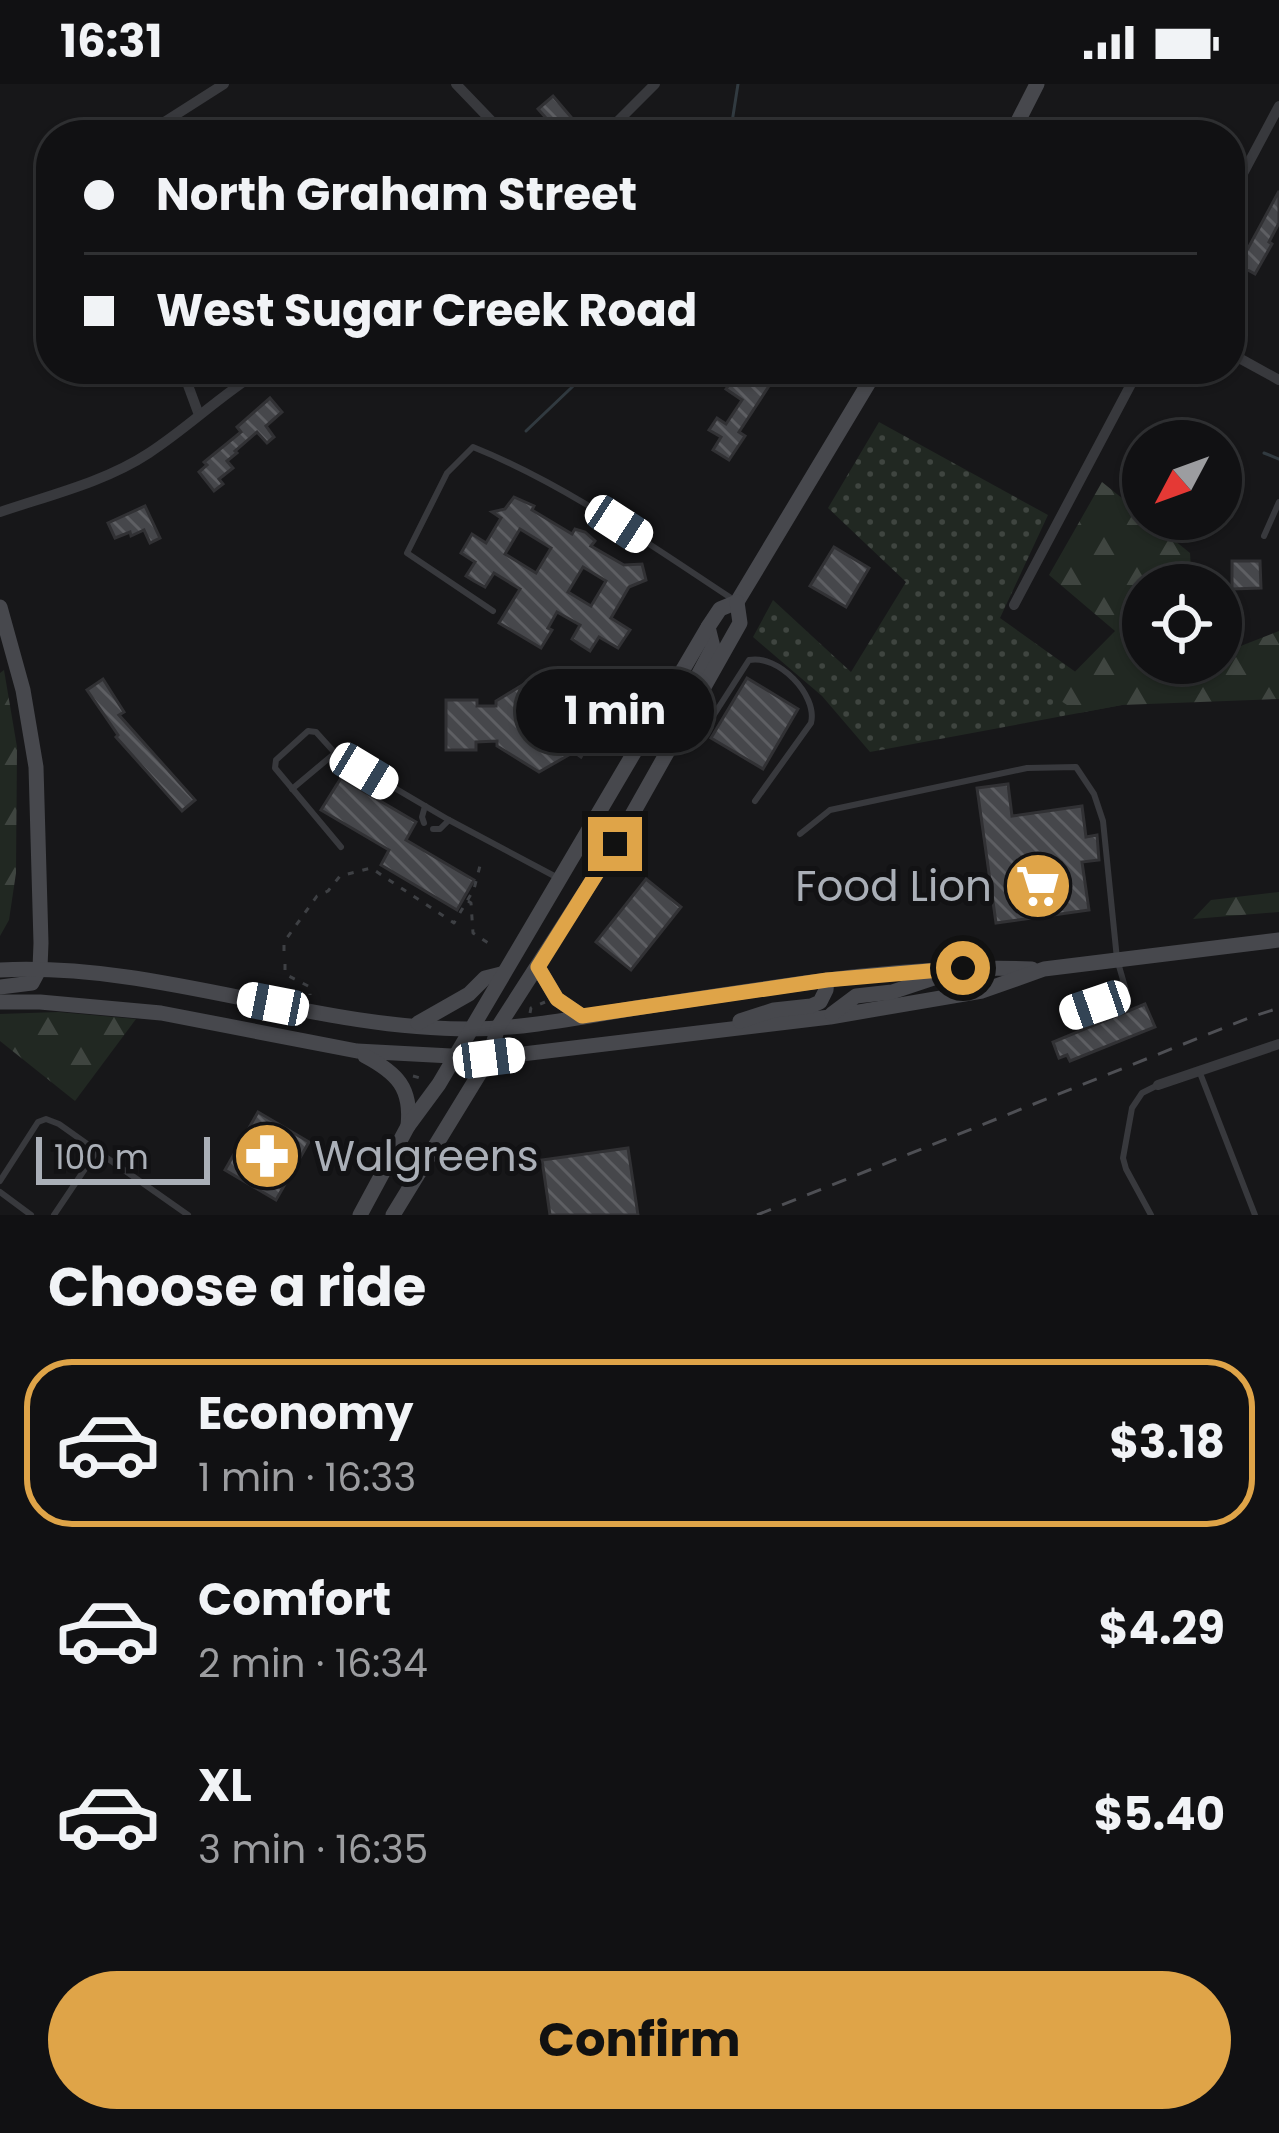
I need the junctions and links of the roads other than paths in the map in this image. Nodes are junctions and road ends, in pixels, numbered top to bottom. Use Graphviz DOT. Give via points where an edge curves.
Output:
graph roads {
  1 [pos="224,84"];
  2 [pos="456,84"];
  3 [pos="655,84"];
  4 [pos="1037,84"];
  5 [pos="1279,106"];
  6 [pos="168,120"];
  7 [pos="491,120"];
  8 [pos="619,120"];
  9 [pos="1019,120"];
  10 [pos="1245,170"];
  11 [pos="1245,361"];
  12 [pos="1279,380"];
  13 [pos="188,384"];
  14 [pos="242,384"];
  15 [pos="869,384"];
  16 [pos="1131,384"];
  17 [pos="199,415"];
  18 [pos="1279,502"];
  19 [pos="0,512"];
  20 [pos="1264,536"];
  21 [pos="737,602"];
  22 [pos="1013,605"];
  23 [pos="0,607"];
  24 [pos="493,611"];
  25 [pos="708,627"];
  26 [pos="7,652"];
  27 [pos="685,717"];
  28 [pos="701,735"];
  29 [pos="335,753"];
  30 [pos="292,789"];
  31 [pos="754,800"];
  32 [pos="424,806"];
  33 [pos="449,820"];
  34 [pos="424,823"];
  35 [pos="433,829"];
  36 [pos="800,834"];
  37 [pos="341,848"];
  38 [pos="558,878"];
  39 [pos="1279,940"];
  40 [pos="1117,959"];
  41 [pos="538,967"];
  42 [pos="40,968"];
  43 [pos="963,968"];
  44 [pos="0,970"];
  45 [pos="1044,970"];
  46 [pos="501,974"];
  47 [pos="827,980"];
  48 [pos="0,987"];
  49 [pos="0,1002"];
  50 [pos="582,1016"];
  51 [pos="1063,1016"];
  52 [pos="830,1017"];
  53 [pos="412,1026"];
  54 [pos="498,1027"];
  55 [pos="470,1029"];
  56 [pos="715,1029"];
  57 [pos="1279,1043"];
  58 [pos="357,1051"];
  59 [pos="455,1057"];
  60 [pos="489,1058"];
  61 [pos="1200,1071"];
  62 [pos="1159,1085"];
  63 [pos="408,1126"];
  64 [pos="97,1151"];
  65 [pos="0,1180"];
  66 [pos="0,1192"];
  67 [pos="31,1215"];
  68 [pos="54,1215"];
  69 [pos="188,1215"];
  70 [pos="360,1215"];
  71 [pos="394,1215"];
  72 [pos="1151,1215"];
  73 [pos="1255,1215"];
  1 -- 6 [label="street"];
  2 -- 7 [label="street"];
  3 -- 8 [label="street"];
  4 -- 9 [label="main road"];
  5 -- 10 [label="street"];
  11 -- 12 [label="street"];
  13 -- 17 [label="street"];
  14 -- 17 [label="street"];
  15 -- 21 [label="main road"];
  16 -- 22 [label="street"];
  17 -- 19 [label="street" via="127,466"];
  18 -- 20 [label="lane"];
  21 -- 24 [label="lane" via="520,466 472,447 447,473 406,553"];
  21 -- 25 [label="main road"];
  21 -- 27 [label="main road" via="740,623"];
  23 -- 26 [label="main road"];
  25 -- 27 [label="main road" via="712,647"];
  25 -- 38 [label="main road"];
  26 -- 42 [label="main road" via="36,767"];
  27 -- 41 [label="main road"];
  28 -- 31 [label="lane" via="748,660 770,663 807,696 812,723"];
  29 -- 30 [label="lane"];
  29 -- 30 [label="lane" via="308,731 276,760"];
  29 -- 32 [label="lane"];
  30 -- 37 [label="lane"];
  32 -- 33 [label="lane"];
  32 -- 34 [label="lane"];
  33 -- 35 [label="lane"];
  33 -- 38 [label="lane"];
  36 -- 40 [label="lane" via="830,810 1027,768 1076,767 1103,821"];
  38 -- 46 [label="main road"];
  39 -- 40 [label="main road"];
  40 -- 45 [label="main road"];
  40 -- 51 [label="lane" via="1126,994"];
  41 -- 50 [label="main road" via="557,999"];
  41 -- 54 [label="main road"];
  42 -- 44 [label="main road"];
  42 -- 48 [label="main road" via="32,983"];
  42 -- 53 [label="main road" via="130,975"];
  43 -- 45 [label="main road"];
  43 -- 47 [label="main road"];
  43 -- 52 [label="main road" via="856,996"];
  45 -- 52 [label="main road" via="982,991"];
  46 -- 53 [label="main road"];
  46 -- 55 [label="main road"];
  47 -- 50 [label="main road"];
  47 -- 56 [label="main road" via="812,1006"];
  49 -- 58 [label="main road" via="161,1013"];
  50 -- 54 [label="main road"];
  52 -- 56 [label="main road"];
  53 -- 55 [label="main road"];
  54 -- 55 [label="main road"];
  54 -- 60 [label="main road"];
  55 -- 59 [label="main road"];
  56 -- 60 [label="main road"];
  57 -- 61 [label="street"];
  58 -- 59 [label="main road"];
  58 -- 63 [label="main road" via="398,1079 408,1097"];
  59 -- 60 [label="main road"];
  59 -- 63 [label="main road"];
  60 -- 71 [label="main road"];
  61 -- 62 [label="street"];
  61 -- 73 [label="lane"];
  62 -- 72 [label="lane" via="1132,1108 1123,1158"];
  63 -- 70 [label="main road"];
  64 -- 65 [label="lane" via="46,1119"];
  64 -- 68 [label="lane"];
  64 -- 69 [label="lane"];
  66 -- 67 [label="lane"];
}
